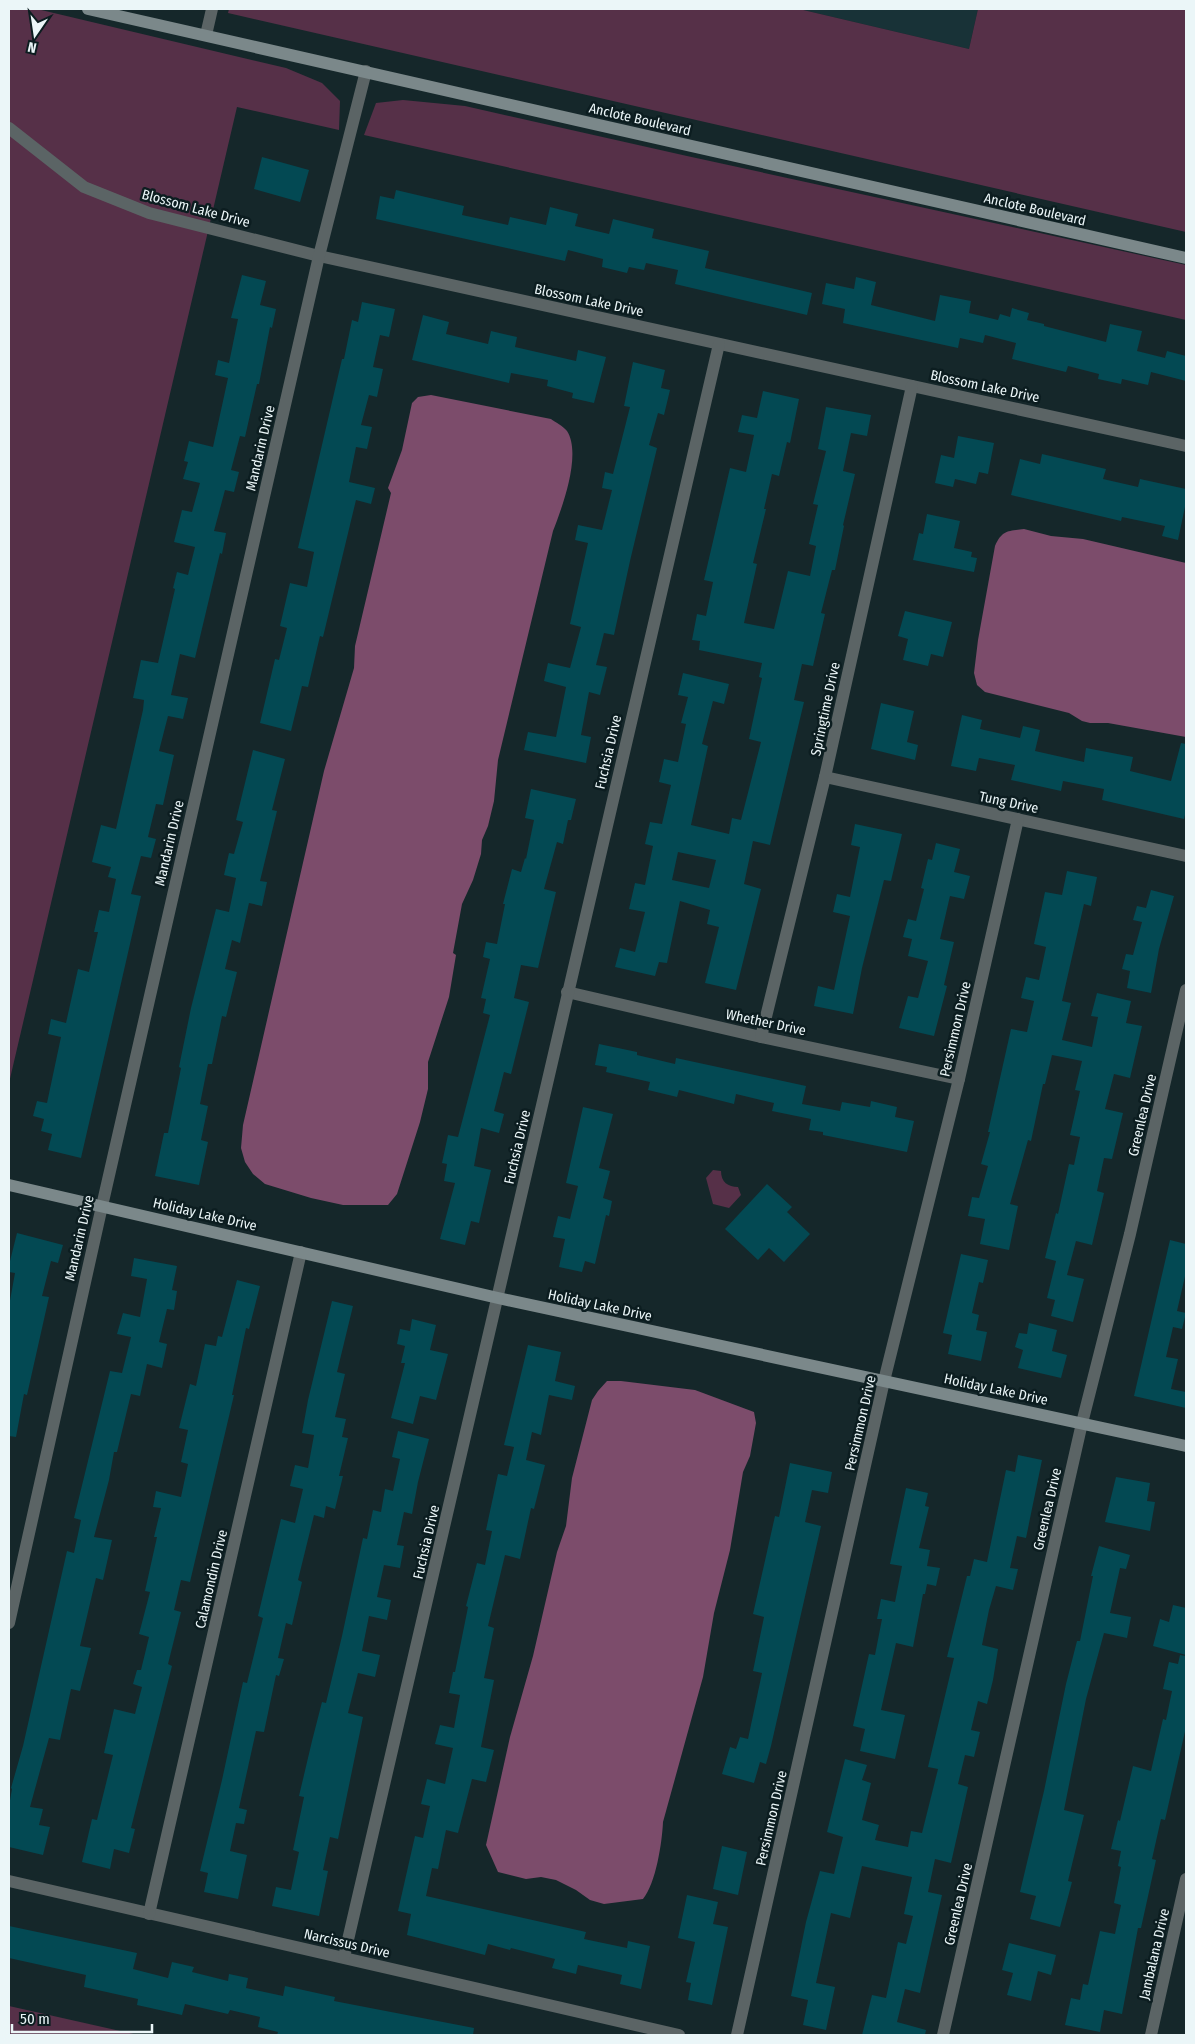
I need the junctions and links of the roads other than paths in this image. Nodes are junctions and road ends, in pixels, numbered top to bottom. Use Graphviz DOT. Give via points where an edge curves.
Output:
graph roads {
  1 [pos="88,9"];
  2 [pos="212,9"];
  3 [pos="206,35"];
  4 [pos="366,71"];
  5 [pos="9,128"];
  6 [pos="319,256"];
  7 [pos="1186,258"];
  8 [pos="718,344"];
  9 [pos="912,386"];
  10 [pos="1186,446"];
  11 [pos="825,777"];
  12 [pos="1018,819"];
  13 [pos="1186,856"];
  14 [pos="1186,990"];
  15 [pos="567,992"];
  16 [pos="761,1037"];
  17 [pos="959,1079"];
  18 [pos="9,1184"];
  19 [pos="102,1206"];
  20 [pos="301,1252"];
  21 [pos="498,1298"];
  22 [pos="884,1381"];
  23 [pos="1082,1422"];
  24 [pos="1186,1446"];
  25 [pos="9,1622"];
  26 [pos="1186,1879"];
  27 [pos="9,1881"];
  28 [pos="149,1914"];
  29 [pos="344,1957"];
  30 [pos="679,2035"];
  31 [pos="737,2035"];
  32 [pos="943,2035"];
  33 [pos="1151,2035"];
  1 -- 3 [label="street, Anclote Boulevard"];
  2 -- 3 [label="street"];
  3 -- 4 [label="street, Anclote Boulevard"];
  4 -- 6 [label="street, Mandarin Drive"];
  4 -- 7 [label="street, Anclote Boulevard"];
  5 -- 6 [label="street, Blossom Lake Drive" via="84,187 149,213"];
  6 -- 8 [label="street, Blossom Lake Drive"];
  6 -- 19 [label="street, Mandarin Drive"];
  8 -- 9 [label="street, Blossom Lake Drive"];
  8 -- 15 [label="street, Fuchsia Drive"];
  9 -- 10 [label="street, Blossom Lake Drive"];
  9 -- 11 [label="street, Springtime Drive"];
  11 -- 12 [label="street, Tung Drive"];
  11 -- 16 [label="street, Springtime Drive"];
  12 -- 13 [label="street, Tung Drive"];
  12 -- 17 [label="street, Persimmon Drive"];
  14 -- 23 [label="street, Greenlea Drive" via="1130,1234"];
  15 -- 16 [label="street, Whether Drive"];
  15 -- 21 [label="street, Fuchsia Drive"];
  16 -- 17 [label="street, Whether Drive"];
  17 -- 22 [label="street, Persimmon Drive"];
  18 -- 19 [label="street, Holiday Lake Drive"];
  19 -- 20 [label="street, Holiday Lake Drive"];
  19 -- 25 [label="street, Mandarin Drive"];
  20 -- 21 [label="street, Holiday Lake Drive"];
  20 -- 28 [label="street, Calamondin Drive"];
  21 -- 22 [label="street, Holiday Lake Drive"];
  21 -- 29 [label="street, Fuchsia Drive"];
  22 -- 23 [label="street, Holiday Lake Drive"];
  22 -- 31 [label="street, Persimmon Drive"];
  23 -- 24 [label="street, Holiday Lake Drive"];
  23 -- 32 [label="street, Greenlea Drive"];
  26 -- 33 [label="street, Jambalana Drive"];
  27 -- 28 [label="street, Narcissus Drive"];
  28 -- 29 [label="street, Narcissus Drive"];
  29 -- 30 [label="street, Narcissus Drive"];
}
